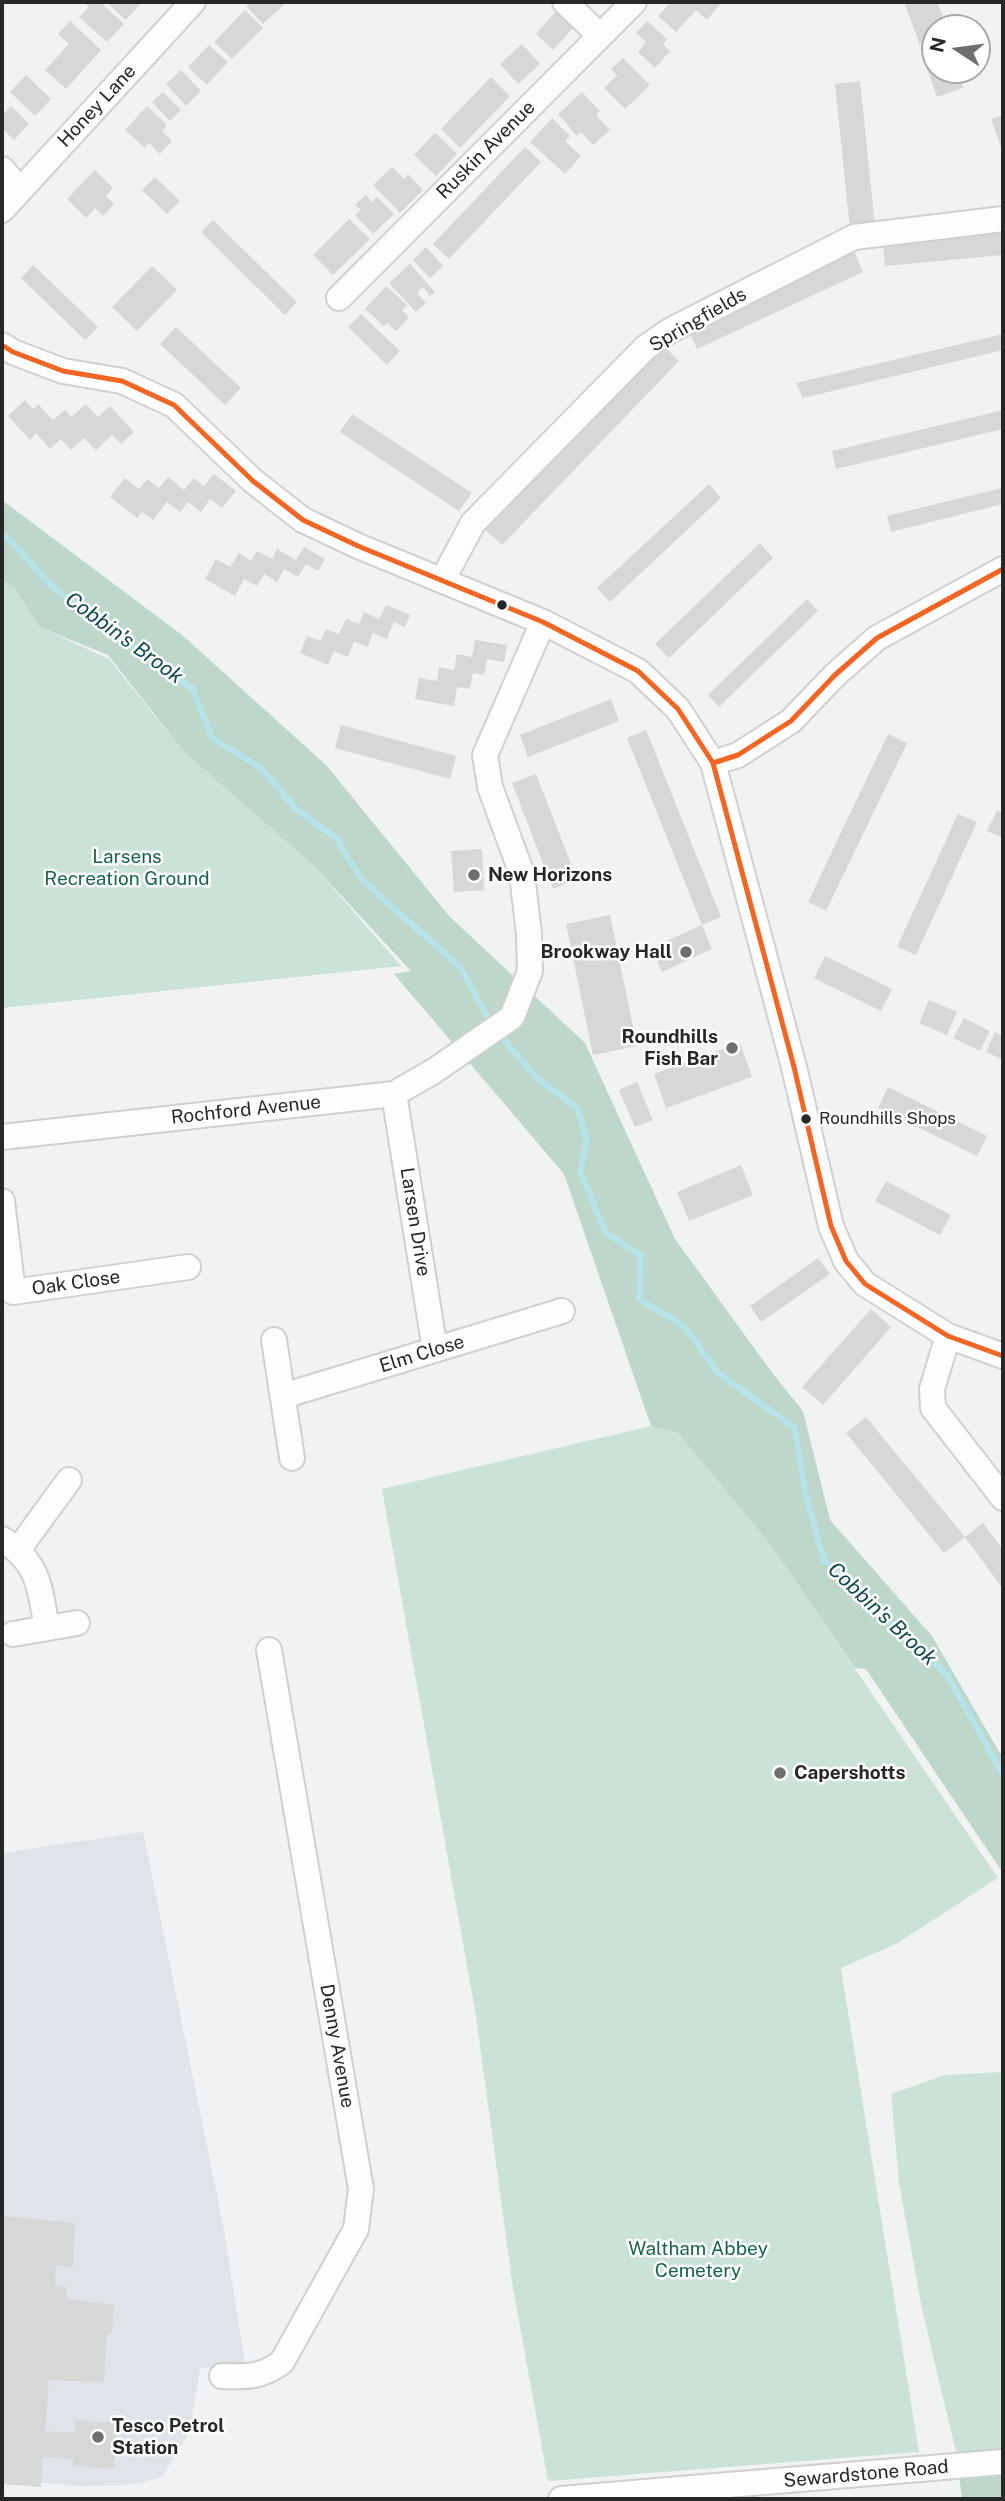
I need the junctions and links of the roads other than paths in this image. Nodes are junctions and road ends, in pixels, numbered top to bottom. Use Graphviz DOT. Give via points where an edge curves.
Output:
graph roads {
  1 [pos="193,2"];
  2 [pos="565,2"];
  3 [pos="634,2"];
  4 [pos="600,36"];
  5 [pos="2,169"];
  6 [pos="20,190"];
  7 [pos="2,210"];
  8 [pos="1003,219"];
  9 [pos="339,298"];
  10 [pos="2,345"];
  11 [pos="1003,569"];
  12 [pos="443,579"];
  13 [pos="543,622"];
  14 [pos="713,763"];
  15 [pos="394,1094"];
  16 [pos="2,1136"];
  17 [pos="2,1201"];
  18 [pos="188,1267"];
  19 [pos="562,1311"];
  20 [pos="948,1336"];
  21 [pos="274,1340"];
  22 [pos="435,1350"];
  23 [pos="1003,1356"];
  24 [pos="283,1396"];
  25 [pos="292,1458"];
  26 [pos="69,1480"];
  27 [pos="1003,1498"];
  28 [pos="10,1544"];
  29 [pos="77,1623"];
  30 [pos="47,1628"];
  31 [pos="13,1634"];
  32 [pos="269,1650"];
  33 [pos="222,2376"];
  34 [pos="1003,2462"];
  35 [pos="561,2499"];
  1 -- 6 [label="street, Honey Lane"];
  2 -- 4 [label="street"];
  3 -- 4 [label="street, Ruskin Avenue"];
  4 -- 9 [label="street, Ruskin Avenue"];
  5 -- 6 [label="street"];
  6 -- 7 [label="street, Honey Lane"];
  8 -- 12 [label="street, Springfields" via="854,237 671,330 646,347 473,523"];
  10 -- 12 [label="street" via="62,371 122,381 174,405 253,481 303,520"];
  11 -- 14 [label="street" via="877,638 790,721 738,755"];
  12 -- 13 [label="street"];
  13 -- 14 [label="street" via="638,671 678,709"];
  13 -- 15 [label="street, Rochford Avenue" via="485,755 490,787 522,874 530,971 512,1017"];
  14 -- 20 [label="street" via="831,1226 846,1261 865,1284"];
  15 -- 16 [label="street, Rochford Avenue"];
  15 -- 22 [label="street, Larsen Drive"];
  17 -- 18 [label="street, Oak Close" via="13,1292"];
  19 -- 22 [label="street, Elm Close"];
  20 -- 23 [label="street"];
  20 -- 27 [label="street" via="932,1389 933,1408"];
  21 -- 24 [label="street"];
  22 -- 24 [label="street, Elm Close"];
  24 -- 25 [label="street"];
  26 -- 28 [label="street"];
  28 -- 30 [label="street" via="31,1564"];
  29 -- 30 [label="street"];
  30 -- 31 [label="street"];
  32 -- 33 [label="street, Denny Avenue" via="361,2189 356,2229 282,2362 253,2376"];
  34 -- 35 [label="street, Sewardstone Road"];
}
